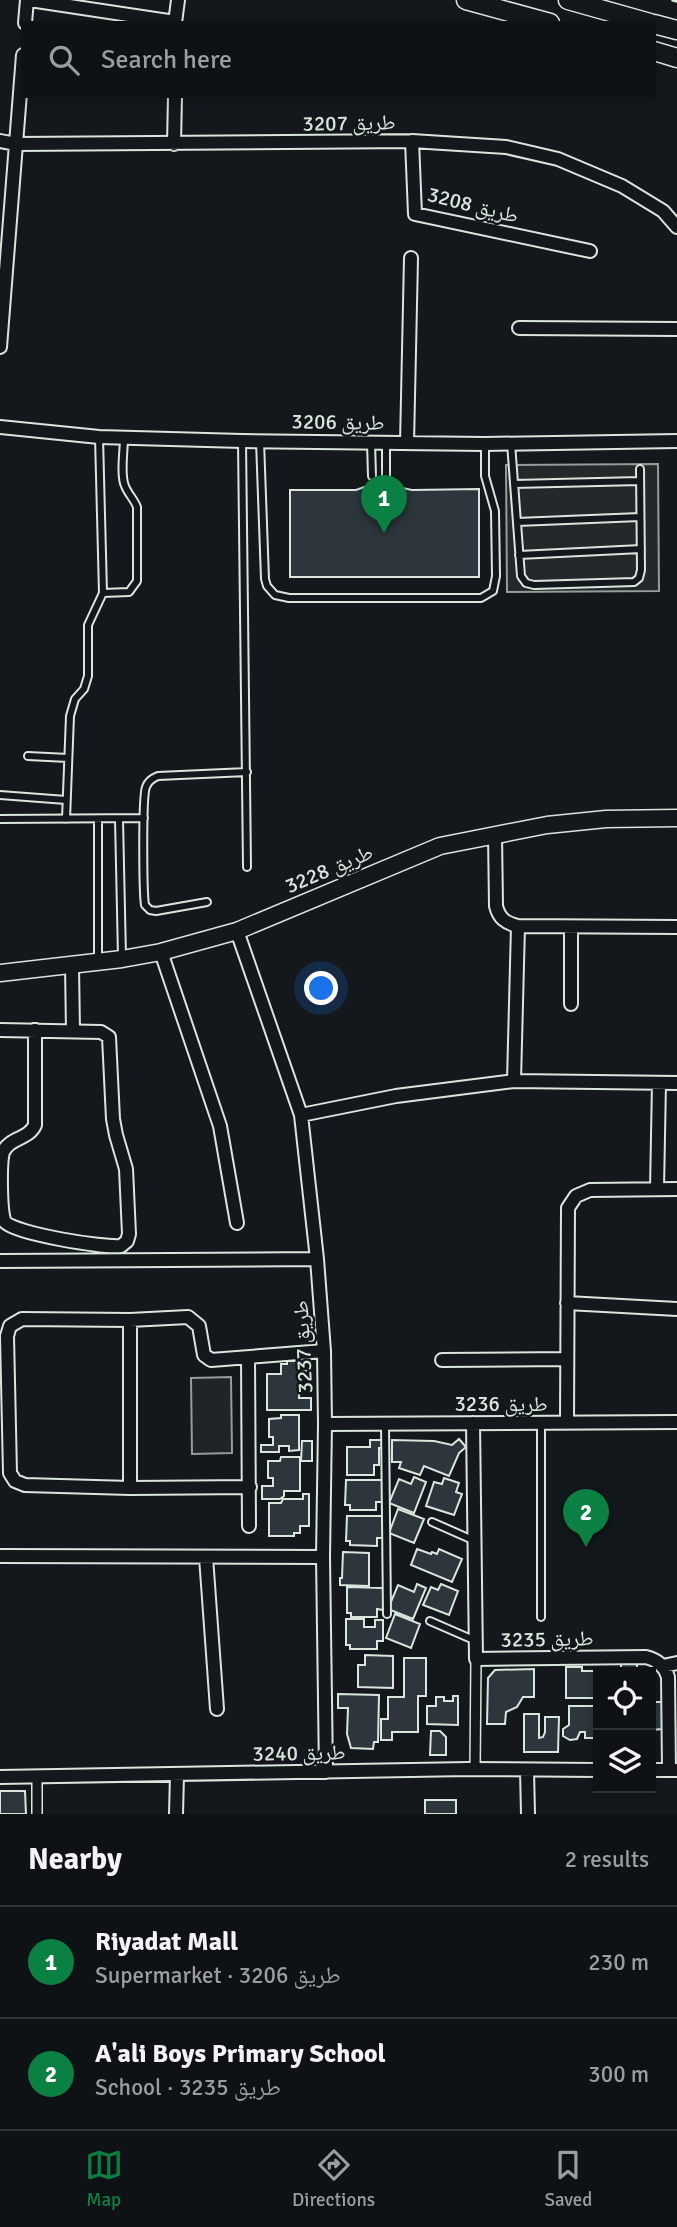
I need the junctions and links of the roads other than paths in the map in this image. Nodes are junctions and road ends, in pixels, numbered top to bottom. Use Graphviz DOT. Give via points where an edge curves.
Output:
graph roads {
  1 [pos="28,0"];
  2 [pos="178,0"];
  3 [pos="466,0"];
  4 [pos="568,0"];
  5 [pos="60,2"];
  6 [pos="25,21"];
  7 [pos="169,21"];
  8 [pos="175,21"];
  9 [pos="544,21"];
  10 [pos="645,21"];
  11 [pos="656,24"];
  12 [pos="677,30"];
  13 [pos="656,52"];
  14 [pos="677,58"];
  15 [pos="21,80"];
  16 [pos="175,98"];
  17 [pos="0,141"];
  18 [pos="412,141"];
  19 [pos="16,144"];
  20 [pos="174,144"];
  21 [pos="677,227"];
  22 [pos="590,251"];
  23 [pos="411,258"];
  24 [pos="519,328"];
  25 [pos="677,330"];
  26 [pos="0,347"];
  27 [pos="0,427"];
  28 [pos="99,437"];
  29 [pos="124,438"];
  30 [pos="242,441"];
  31 [pos="260,441"];
  32 [pos="371,442"];
  33 [pos="386,442"];
  34 [pos="677,442"];
  35 [pos="407,443"];
  36 [pos="511,443"];
  37 [pos="485,444"];
  38 [pos="640,469"];
  39 [pos="372,476"];
  40 [pos="386,476"];
  41 [pos="640,481"];
  42 [pos="514,484"];
  43 [pos="640,517"];
  44 [pos="517,522"];
  45 [pos="641,550"];
  46 [pos="519,555"];
  47 [pos="103,593"];
  48 [pos="28,756"];
  49 [pos="68,758"];
  50 [pos="247,772"];
  51 [pos="0,795"];
  52 [pos="66,800"];
  53 [pos="144,818"];
  54 [pos="677,818"];
  55 [pos="0,819"];
  56 [pos="98,819"];
  57 [pos="119,819"];
  58 [pos="66,820"];
  59 [pos="495,835"];
  60 [pos="247,867"];
  61 [pos="207,902"];
  62 [pos="518,926"];
  63 [pos="571,927"];
  64 [pos="677,927"];
  65 [pos="237,931"];
  66 [pos="161,951"];
  67 [pos="122,959"];
  68 [pos="98,962"];
  69 [pos="72,966"];
  70 [pos="0,973"];
  71 [pos="570,1004"];
  72 [pos="0,1030"];
  73 [pos="34,1030"];
  74 [pos="73,1031"];
  75 [pos="514,1081"];
  76 [pos="659,1083"];
  77 [pos="677,1083"];
  78 [pos="302,1115"];
  79 [pos="0,1164"];
  80 [pos="657,1189"];
  81 [pos="677,1189"];
  82 [pos="237,1223"];
  83 [pos="317,1259"];
  84 [pos="0,1261"];
  85 [pos="567,1303"];
  86 [pos="677,1309"];
  87 [pos="130,1320"];
  88 [pos="324,1351"];
  89 [pos="248,1358"];
  90 [pos="567,1359"];
  91 [pos="442,1360"];
  92 [pos="567,1422"];
  93 [pos="677,1422"];
  94 [pos="473,1423"];
  95 [pos="541,1423"];
  96 [pos="325,1424"];
  97 [pos="385,1424"];
  98 [pos="250,1487"];
  99 [pos="130,1488"];
  100 [pos="432,1522"];
  101 [pos="250,1526"];
  102 [pos="475,1541"];
  103 [pos="0,1556"];
  104 [pos="206,1557"];
  105 [pos="323,1557"];
  106 [pos="387,1614"];
  107 [pos="541,1617"];
  108 [pos="430,1621"];
  109 [pos="476,1641"];
  110 [pos="476,1659"];
  111 [pos="677,1663"];
  112 [pos="663,1666"];
  113 [pos="217,1709"];
  114 [pos="475,1769"];
  115 [pos="527,1770"];
  116 [pos="593,1770"];
  117 [pos="673,1770"];
  118 [pos="326,1772"];
  119 [pos="177,1775"];
  120 [pos="0,1777"];
  121 [pos="37,1777"];
  122 [pos="37,1814"];
  123 [pos="176,1814"];
  124 [pos="528,1814"];
  1 -- 5 [label="street"];
  1 -- 6 [label="street"];
  2 -- 8 [label="street"];
  3 -- 9 [label="main road"];
  4 -- 10 [label="main road"];
  5 -- 7 [label="street"];
  11 -- 12 [label="main road"];
  13 -- 14 [label="main road"];
  15 -- 19 [label="street"];
  16 -- 20 [label="street"];
  17 -- 19 [label="street, طريق 3207"];
  18 -- 20 [label="street, طريق 3207"];
  18 -- 21 [label="street, طريق 3207" via="506,147 558,159 644,198"];
  18 -- 22 [label="street, طريق 3208" via="415,214"];
  19 -- 20 [label="street, طريق 3207"];
  19 -- 26 [label="street"];
  23 -- 35 [label="street"];
  24 -- 25 [label="street"];
  27 -- 28 [label="street, طريق 3206"];
  28 -- 29 [label="street, طريق 3206"];
  28 -- 47 [label="lane"];
  29 -- 30 [label="street, طريق 3206"];
  29 -- 47 [label="lane" via="123,480 137,507 137,581 129,592"];
  30 -- 31 [label="street, طريق 3206"];
  30 -- 50 [label="lane"];
  31 -- 32 [label="street, طريق 3206"];
  31 -- 37 [label="lane" via="265,579 275,596 289,598 488,595 496,583 495,511 485,476"];
  32 -- 33 [label="street, طريق 3206"];
  32 -- 39 [label="lane"];
  33 -- 35 [label="street, طريق 3206"];
  33 -- 40 [label="lane"];
  34 -- 36 [label="street, طريق 3206"];
  35 -- 37 [label="street, طريق 3206"];
  36 -- 37 [label="street, طريق 3206"];
  36 -- 42 [label="lane"];
  38 -- 41 [label="lane"];
  41 -- 42 [label="lane"];
  41 -- 43 [label="lane"];
  42 -- 44 [label="lane"];
  43 -- 44 [label="lane"];
  43 -- 45 [label="lane"];
  44 -- 46 [label="lane"];
  45 -- 46 [label="lane"];
  45 -- 46 [label="lane" via="641,570 634,582 534,585 521,576"];
  47 -- 49 [label="lane" via="88,625 88,676 72,708"];
  48 -- 49 [label="lane"];
  49 -- 52 [label="lane"];
  50 -- 53 [label="lane" via="153,778 145,791"];
  50 -- 60 [label="lane"];
  51 -- 52 [label="lane"];
  52 -- 58 [label="lane"];
  53 -- 57 [label="lane"];
  53 -- 61 [label="lane" via="147,908 156,911"];
  54 -- 59 [label="street, طريق 3228" via="606,819"];
  55 -- 58 [label="lane"];
  56 -- 57 [label="lane"];
  56 -- 58 [label="lane"];
  56 -- 68 [label="lane"];
  57 -- 67 [label="lane"];
  59 -- 62 [label="street" via="498,914"];
  59 -- 65 [label="street, طريق 3228" via="440,846"];
  62 -- 63 [label="street"];
  62 -- 75 [label="street"];
  63 -- 64 [label="street"];
  63 -- 71 [label="street"];
  65 -- 66 [label="street, طريق 3228"];
  65 -- 78 [label="street, طريق 3237"];
  66 -- 67 [label="street, طريق 3228"];
  66 -- 82 [label="street" via="220,1126"];
  67 -- 68 [label="street, طريق 3228"];
  68 -- 69 [label="street, طريق 3228"];
  69 -- 70 [label="street, طريق 3228"];
  69 -- 74 [label="street"];
  72 -- 73 [label="street"];
  73 -- 74 [label="street"];
  73 -- 79 [label="street" via="35,1125 28,1135 10,1143"];
  74 -- 79 [label="street" via="101,1032 111,1042 113,1119 127,1174 127,1241 118,1247 10,1226 1,1213"];
  75 -- 76 [label="street"];
  75 -- 78 [label="street" via="396,1096"];
  76 -- 77 [label="street"];
  76 -- 80 [label="street"];
  78 -- 83 [label="street, طريق 3237"];
  80 -- 81 [label="street"];
  80 -- 85 [label="street" via="590,1190 572,1201 567,1215"];
  83 -- 84 [label="street"];
  83 -- 88 [label="street, طريق 3237"];
  85 -- 86 [label="street"];
  85 -- 90 [label="street"];
  87 -- 89 [label="street" via="188,1317 199,1326 208,1359"];
  87 -- 99 [label="street"];
  87 -- 99 [label="street" via="22,1319 13,1322 8,1331 10,1474 15,1481"];
  88 -- 89 [label="street"];
  88 -- 96 [label="street, طريق 3237"];
  89 -- 98 [label="street"];
  90 -- 91 [label="street"];
  90 -- 92 [label="street"];
  92 -- 93 [label="street, طريق 3236"];
  92 -- 95 [label="street, طريق 3236"];
  94 -- 95 [label="street, طريق 3236"];
  94 -- 97 [label="street, طريق 3236"];
  94 -- 102 [label="street, طريق 3235"];
  95 -- 107 [label="lane"];
  96 -- 97 [label="street, طريق 3236"];
  96 -- 105 [label="street, طريق 3237"];
  97 -- 106 [label="lane"];
  98 -- 99 [label="street"];
  98 -- 101 [label="street"];
  100 -- 102 [label="lane"];
  102 -- 109 [label="street, طريق 3235"];
  103 -- 104 [label="street"];
  104 -- 105 [label="street"];
  104 -- 113 [label="street"];
  105 -- 118 [label="street, طريق 3237"];
  108 -- 109 [label="lane"];
  109 -- 110 [label="street, طريق 3235"];
  110 -- 112 [label="street, طريق 3235" via="646,1657"];
  110 -- 114 [label="street"];
  111 -- 112 [label="street"];
  112 -- 117 [label="street" via="668,1677"];
  114 -- 115 [label="street, طريق 3240"];
  114 -- 118 [label="street, طريق 3240"];
  115 -- 116 [label="street, طريق 3240"];
  115 -- 124 [label="street"];
  118 -- 119 [label="street, طريق 3240"];
  119 -- 121 [label="street, طريق 3240"];
  119 -- 123 [label="street"];
  120 -- 121 [label="street, طريق 3240"];
  121 -- 122 [label="street"];
}
